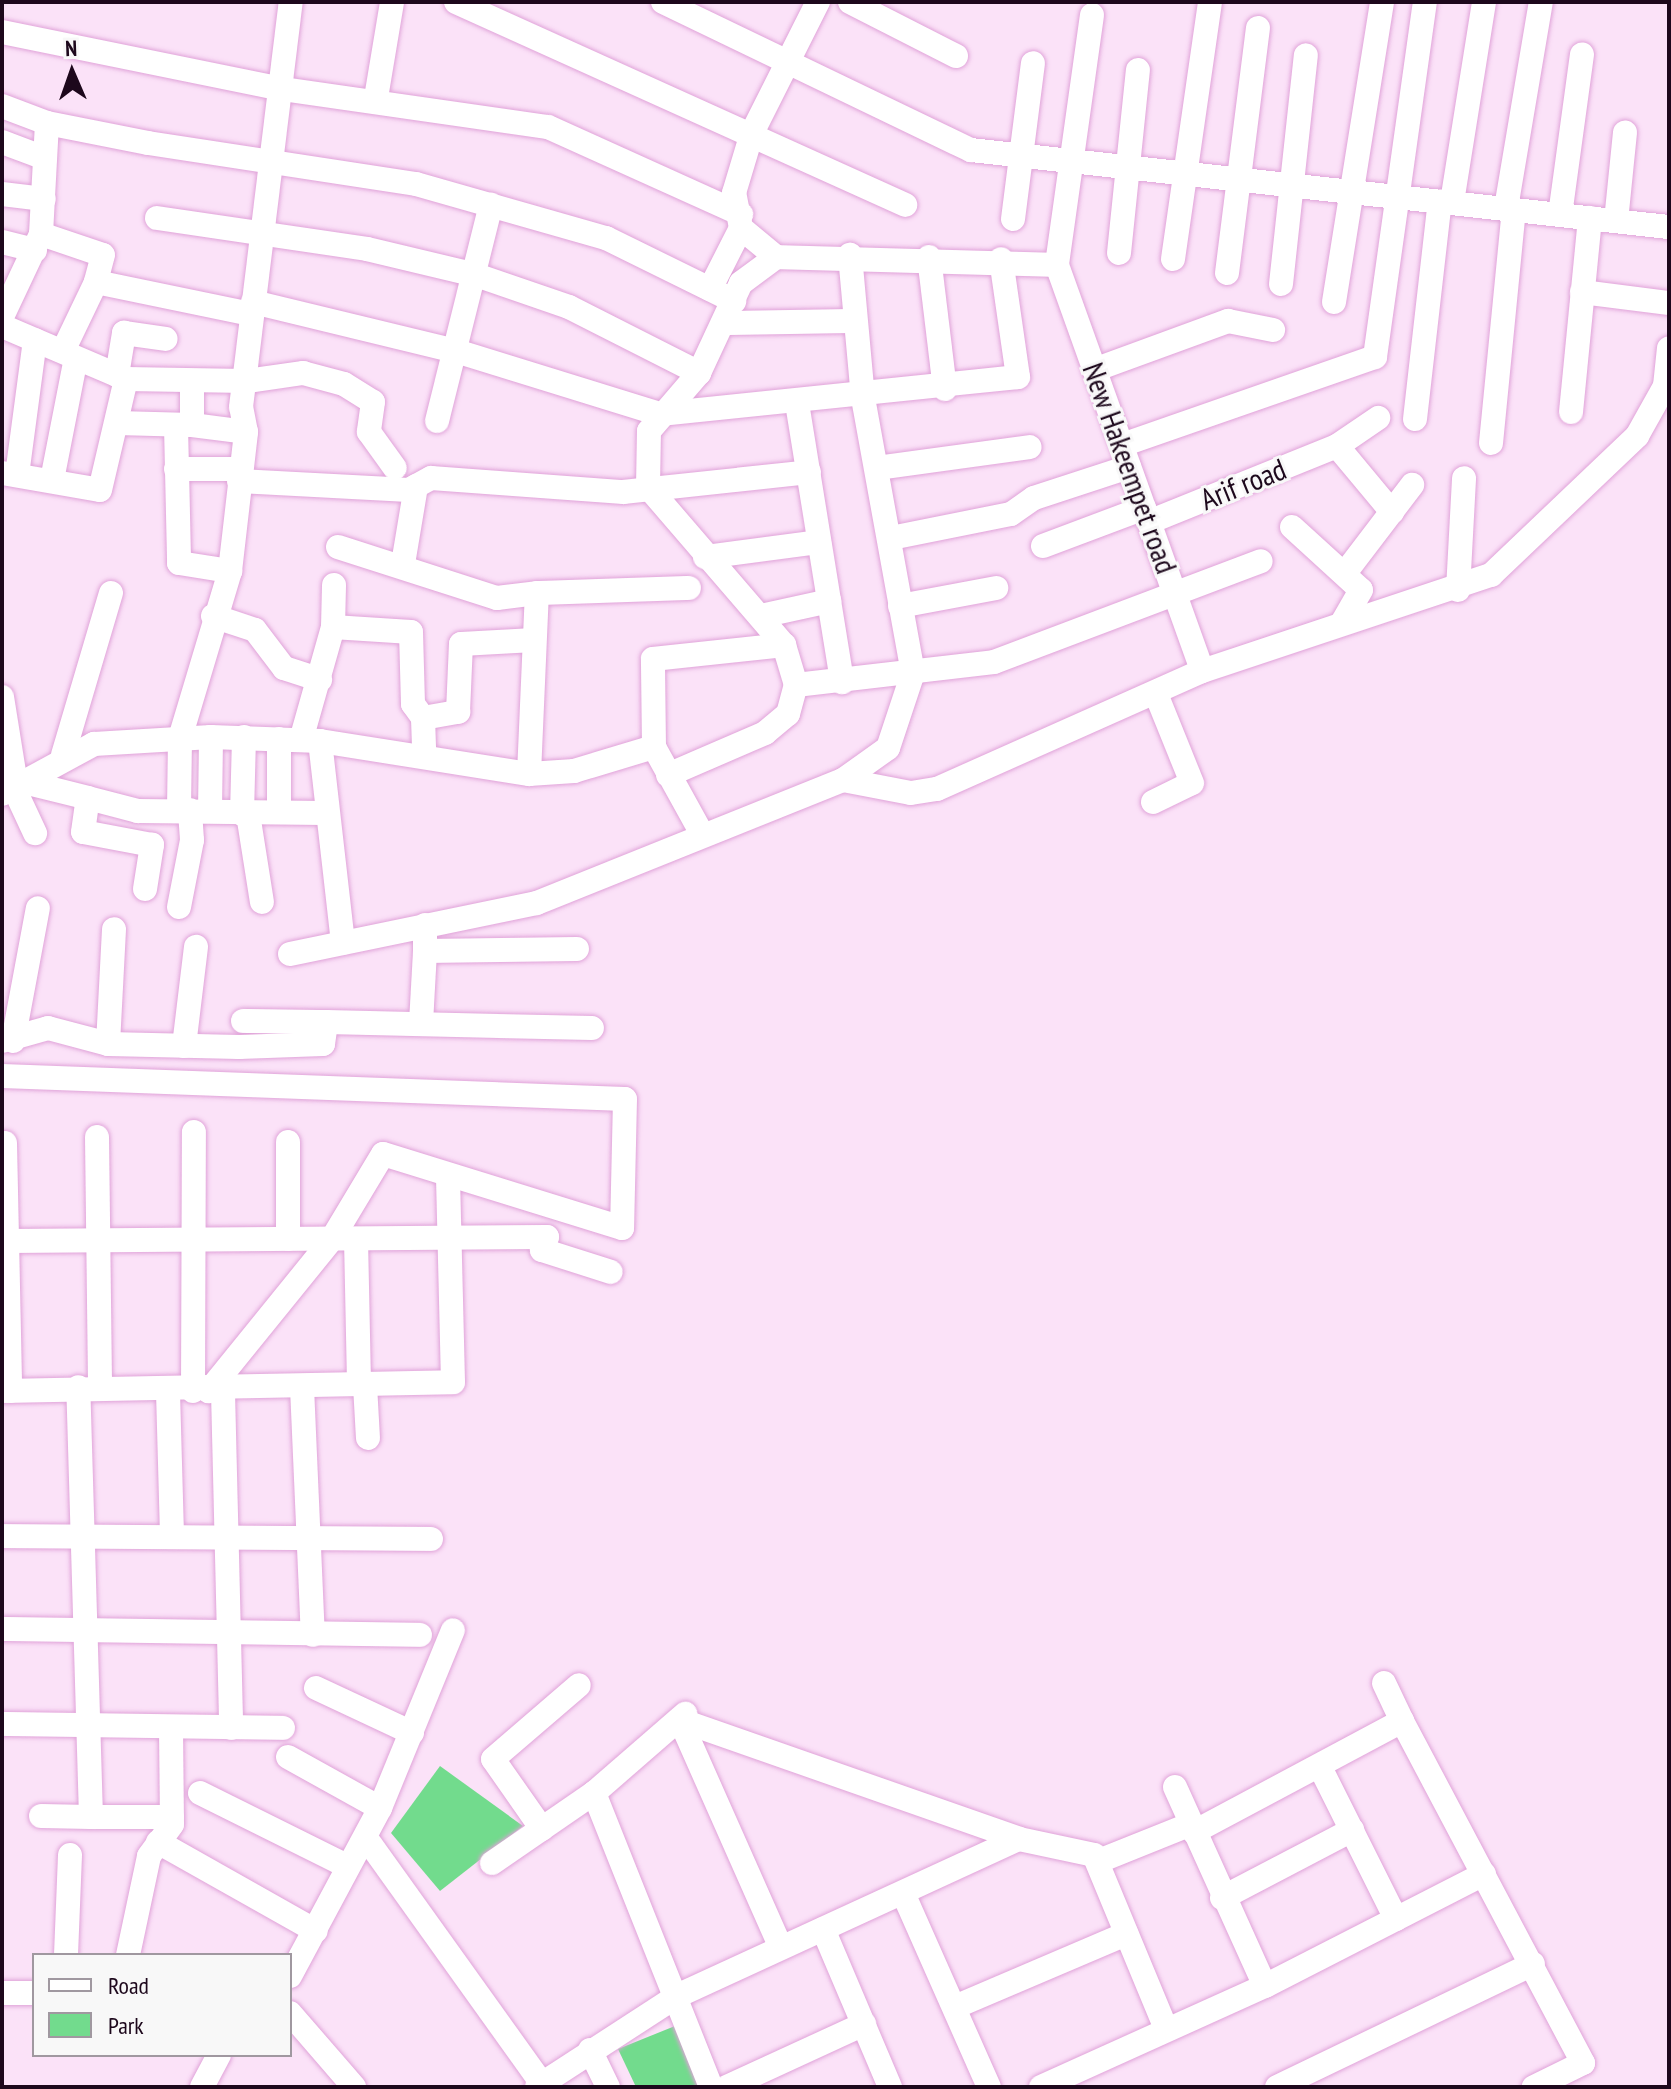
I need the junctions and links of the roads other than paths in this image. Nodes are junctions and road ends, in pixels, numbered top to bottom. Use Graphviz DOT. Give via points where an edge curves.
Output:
graph roads {
  1 [pos="392,2"];
  2 [pos="456,2"];
  3 [pos="663,2"];
  4 [pos="818,2"];
  5 [pos="1210,2"];
  6 [pos="1382,2"];
  7 [pos="1425,2"];
  8 [pos="1484,2"];
  9 [pos="1541,2"];
  10 [pos="284,3"];
  11 [pos="862,5"];
  12 [pos="1092,15"];
  13 [pos="1258,28"];
  14 [pos="2,32"];
  15 [pos="1582,54"];
  16 [pos="1306,55"];
  17 [pos="956,56"];
  18 [pos="788,61"];
  19 [pos="1033,63"];
  20 [pos="1138,70"];
  21 [pos="283,89"];
  22 [pos="376,98"];
  23 [pos="2,106"];
  24 [pos="47,123"];
  25 [pos="1625,132"];
  26 [pos="752,133"];
  27 [pos="2,142"];
  28 [pos="1019,156"];
  29 [pos="42,157"];
  30 [pos="275,159"];
  31 [pos="1074,159"];
  32 [pos="1129,165"];
  33 [pos="1184,172"];
  34 [pos="1235,177"];
  35 [pos="1290,184"];
  36 [pos="1349,190"];
  37 [pos="2,194"];
  38 [pos="1399,196"];
  39 [pos="44,199"];
  40 [pos="1446,201"];
  41 [pos="491,205"];
  42 [pos="905,205"];
  43 [pos="1510,209"];
  44 [pos="1560,215"];
  45 [pos="157,218"];
  46 [pos="1590,218"];
  47 [pos="1013,219"];
  48 [pos="1616,221"];
  49 [pos="1669,227"];
  50 [pos="264,234"];
  51 [pos="755,237"];
  52 [pos="2,242"];
  53 [pos="38,242"];
  54 [pos="1119,253"];
  55 [pos="850,255"];
  56 [pos="1059,255"];
  57 [pos="929,257"];
  58 [pos="1001,259"];
  59 [pos="1173,259"];
  60 [pos="1227,273"];
  61 [pos="476,275"];
  62 [pos="11,282"];
  63 [pos="96,282"];
  64 [pos="1281,284"];
  65 [pos="1582,292"];
  66 [pos="723,301"];
  67 [pos="1334,302"];
  68 [pos="1669,303"];
  69 [pos="252,308"];
  70 [pos="2,317"];
  71 [pos="854,321"];
  72 [pos="2,326"];
  73 [pos="1273,330"];
  74 [pos="166,339"];
  75 [pos="35,340"];
  76 [pos="1669,348"];
  77 [pos="456,351"];
  78 [pos="70,355"];
  79 [pos="694,370"];
  80 [pos="1094,370"];
  81 [pos="122,377"];
  82 [pos="192,381"];
  83 [pos="247,381"];
  84 [pos="945,389"];
  85 [pos="863,398"];
  86 [pos="797,403"];
  87 [pos="647,410"];
  88 [pos="1571,412"];
  89 [pos="1378,418"];
  90 [pos="1415,419"];
  91 [pos="437,421"];
  92 [pos="117,423"];
  93 [pos="184,426"];
  94 [pos="246,432"];
  95 [pos="1491,443"];
  96 [pos="1337,446"];
  97 [pos="1030,447"];
  98 [pos="1126,456"];
  99 [pos="395,468"];
  100 [pos="877,468"];
  101 [pos="176,469"];
  102 [pos="809,472"];
  103 [pos="10,474"];
  104 [pos="240,475"];
  105 [pos="1464,478"];
  106 [pos="52,480"];
  107 [pos="1412,485"];
  108 [pos="416,486"];
  109 [pos="638,489"];
  110 [pos="1392,512"];
  111 [pos="1146,515"];
  112 [pos="1292,527"];
  113 [pos="891,538"];
  114 [pos="819,542"];
  115 [pos="1043,546"];
  116 [pos="338,547"];
  117 [pos="705,557"];
  118 [pos="1261,561"];
  119 [pos="403,564"];
  120 [pos="230,571"];
  121 [pos="1345,573"];
  122 [pos="334,585"];
  123 [pos="689,588"];
  124 [pos="996,588"];
  125 [pos="1458,590"];
  126 [pos="111,593"];
  127 [pos="537,593"];
  128 [pos="1175,595"];
  129 [pos="500,598"];
  130 [pos="829,601"];
  131 [pos="900,606"];
  132 [pos="213,616"];
  133 [pos="761,616"];
  134 [pos="1343,621"];
  135 [pos="333,627"];
  136 [pos="503,640"];
  137 [pos="534,640"];
  138 [pos="775,646"];
  139 [pos="1202,671"];
  140 [pos="913,673"];
  141 [pos="320,680"];
  142 [pos="842,682"];
  143 [pos="796,685"];
  144 [pos="1156,694"];
  145 [pos="2,697"];
  146 [pos="423,718"];
  147 [pos="211,737"];
  148 [pos="244,737"];
  149 [pos="180,738"];
  150 [pos="300,740"];
  151 [pos="63,755"];
  152 [pos="424,756"];
  153 [pos="661,761"];
  154 [pos="529,774"];
  155 [pos="843,780"];
  156 [pos="13,787"];
  157 [pos="88,798"];
  158 [pos="1153,802"];
  159 [pos="189,810"];
  160 [pos="279,812"];
  161 [pos="324,813"];
  162 [pos="245,814"];
  163 [pos="35,833"];
  164 [pos="702,834"];
  165 [pos="151,865"];
  166 [pos="145,889"];
  167 [pos="262,902"];
  168 [pos="179,907"];
  169 [pos="38,908"];
  170 [pos="425,925"];
  171 [pos="114,929"];
  172 [pos="343,943"];
  173 [pos="196,947"];
  174 [pos="577,949"];
  175 [pos="425,951"];
  176 [pos="290,954"];
  177 [pos="243,1021"];
  178 [pos="421,1023"];
  179 [pos="592,1028"];
  180 [pos="325,1033"];
  181 [pos="7,1041"];
  182 [pos="108,1044"];
  183 [pos="184,1046"];
  184 [pos="239,1047"];
  185 [pos="2,1076"];
  186 [pos="236,1083"];
  187 [pos="318,1085"];
  188 [pos="194,1132"];
  189 [pos="97,1137"];
  190 [pos="288,1142"];
  191 [pos="5,1143"];
  192 [pos="448,1177"];
  193 [pos="450,1238"];
  194 [pos="288,1239"];
  195 [pos="344,1239"];
  196 [pos="192,1240"];
  197 [pos="7,1241"];
  198 [pos="100,1241"];
  199 [pos="611,1272"];
  200 [pos="362,1385"];
  201 [pos="89,1387"];
  202 [pos="302,1387"];
  203 [pos="6,1391"];
  204 [pos="208,1391"];
  205 [pos="168,1392"];
  206 [pos="368,1438"];
  207 [pos="2,1536"];
  208 [pos="172,1537"];
  209 [pos="228,1537"];
  210 [pos="311,1538"];
  211 [pos="431,1539"];
  212 [pos="87,1540"];
  213 [pos="2,1629"];
  214 [pos="453,1630"];
  215 [pos="86,1631"];
  216 [pos="228,1634"];
  217 [pos="313,1635"];
  218 [pos="420,1635"];
  219 [pos="1384,1683"];
  220 [pos="579,1685"];
  221 [pos="316,1688"];
  222 [pos="682,1717"];
  223 [pos="1402,1721"];
  224 [pos="89,1723"];
  225 [pos="2,1724"];
  226 [pos="231,1728"];
  227 [pos="283,1728"];
  228 [pos="171,1730"];
  229 [pos="412,1733"];
  230 [pos="288,1757"];
  231 [pos="1320,1767"];
  232 [pos="1175,1787"];
  233 [pos="200,1793"];
  234 [pos="594,1793"];
  235 [pos="380,1808"];
  236 [pos="41,1816"];
  237 [pos="91,1817"];
  238 [pos="172,1817"];
  239 [pos="1192,1828"];
  240 [pos="542,1829"];
  241 [pos="1352,1830"];
  242 [pos="366,1838"];
  243 [pos="1019,1839"];
  244 [pos="158,1842"];
  245 [pos="70,1855"];
  246 [pos="1099,1861"];
  247 [pos="492,1863"];
  248 [pos="347,1866"];
  249 [pos="1484,1874"];
  250 [pos="903,1893"];
  251 [pos="1222,1898"];
  252 [pos="1396,1919"];
  253 [pos="823,1929"];
  254 [pos="316,1931"];
  255 [pos="1126,1934"];
  256 [pos="781,1948"];
  257 [pos="66,1953"];
  258 [pos="129,1953"];
  259 [pos="1533,1964"];
  260 [pos="292,1973"];
  261 [pos="1265,1986"];
  262 [pos="2,1993"];
  263 [pos="32,1993"];
  264 [pos="677,1996"];
  265 [pos="957,2006"];
  266 [pos="292,2015"];
  267 [pos="864,2024"];
  268 [pos="1166,2029"];
  269 [pos="590,2050"];
  270 [pos="218,2057"];
  271 [pos="539,2085"];
  272 [pos="202,2087"];
  273 [pos="354,2087"];
  274 [pos="608,2087"];
  275 [pos="711,2087"];
  276 [pos="727,2087"];
  277 [pos="890,2087"];
  278 [pos="989,2087"];
  279 [pos="1041,2087"];
  280 [pos="1277,2087"];
  281 [pos="1534,2087"];
  1 -- 22 [label="street"];
  2 -- 26 [label="street"];
  3 -- 18 [label="street"];
  4 -- 18 [label="street"];
  5 -- 33 [label="street"];
  6 -- 36 [label="street"];
  7 -- 38 [label="street"];
  8 -- 40 [label="street"];
  9 -- 43 [label="street"];
  10 -- 21 [label="street"];
  11 -- 17 [label="street"];
  12 -- 31 [label="street"];
  13 -- 34 [label="street"];
  14 -- 21 [label="street"];
  15 -- 44 [label="street"];
  16 -- 35 [label="street"];
  18 -- 26 [label="street"];
  18 -- 28 [label="street" via="971,150"];
  19 -- 28 [label="street"];
  20 -- 32 [label="street"];
  21 -- 22 [label="street"];
  21 -- 30 [label="street"];
  22 -- 51 [label="street" via="481,122 548,127"];
  23 -- 24 [label="street"];
  24 -- 29 [label="street"];
  24 -- 30 [label="street"];
  25 -- 48 [label="street"];
  26 -- 42 [label="street"];
  26 -- 51 [label="street" via="734,193"];
  27 -- 29 [label="street"];
  28 -- 31 [label="street"];
  28 -- 47 [label="street"];
  29 -- 39 [label="street"];
  30 -- 41 [label="street"];
  30 -- 50 [label="street"];
  31 -- 32 [label="street"];
  31 -- 56 [label="street"];
  32 -- 33 [label="street"];
  32 -- 54 [label="street"];
  33 -- 34 [label="street"];
  33 -- 59 [label="street"];
  34 -- 35 [label="street"];
  34 -- 60 [label="street"];
  35 -- 36 [label="street"];
  35 -- 64 [label="street"];
  36 -- 38 [label="street"];
  36 -- 67 [label="street"];
  37 -- 39 [label="street"];
  38 -- 40 [label="street"];
  38 -- 98 [label="street" via="1375,357"];
  39 -- 53 [label="street"];
  40 -- 43 [label="street"];
  40 -- 90 [label="street"];
  41 -- 61 [label="street"];
  41 -- 66 [label="street" via="606,238"];
  43 -- 44 [label="street"];
  43 -- 95 [label="street"];
  44 -- 46 [label="street"];
  45 -- 50 [label="street"];
  46 -- 48 [label="street"];
  46 -- 65 [label="street"];
  48 -- 49 [label="street"];
  50 -- 61 [label="street"];
  50 -- 69 [label="street"];
  51 -- 55 [label="street"];
  51 -- 66 [label="street"];
  51 -- 66 [label="street" via="751,272"];
  52 -- 53 [label="street"];
  53 -- 62 [label="street"];
  53 -- 63 [label="street" via="103,255"];
  55 -- 57 [label="street"];
  55 -- 71 [label="street"];
  56 -- 58 [label="street"];
  56 -- 80 [label="street, New Hakeempet road"];
  57 -- 58 [label="street"];
  57 -- 84 [label="street"];
  58 -- 84 [label="street" via="1018,377"];
  61 -- 77 [label="street"];
  61 -- 79 [label="street" via="668,354"];
  62 -- 70 [label="street"];
  63 -- 69 [label="street"];
  63 -- 78 [label="street"];
  65 -- 68 [label="street"];
  65 -- 88 [label="street"];
  66 -- 71 [label="street"];
  66 -- 79 [label="street"];
  69 -- 77 [label="street"];
  69 -- 83 [label="street"];
  71 -- 85 [label="street"];
  72 -- 75 [label="street"];
  73 -- 80 [label="street" via="1228,321"];
  74 -- 81 [label="street" via="124,333"];
  75 -- 78 [label="street"];
  75 -- 103 [label="street"];
  76 -- 125 [label="street" via="1665,386 1637,436 1491,575"];
  77 -- 87 [label="street"];
  77 -- 91 [label="street"];
  78 -- 81 [label="street"];
  78 -- 106 [label="street"];
  79 -- 87 [label="street"];
  80 -- 98 [label="street, New Hakeempet road"];
  81 -- 82 [label="street"];
  81 -- 92 [label="street"];
  82 -- 83 [label="street"];
  82 -- 93 [label="street"];
  83 -- 94 [label="street"];
  83 -- 99 [label="street" via="303,373 367,394 374,447"];
  84 -- 85 [label="street"];
  85 -- 86 [label="street"];
  85 -- 100 [label="street"];
  86 -- 87 [label="street"];
  86 -- 102 [label="street"];
  87 -- 109 [label="street"];
  89 -- 96 [label="street, Arif road"];
  92 -- 93 [label="street"];
  92 -- 106 [label="street" via="100,490"];
  93 -- 94 [label="street"];
  93 -- 101 [label="street"];
  94 -- 104 [label="street"];
  96 -- 110 [label="street"];
  96 -- 111 [label="street, Arif road"];
  97 -- 100 [label="street"];
  98 -- 111 [label="street, New Hakeempet road"];
  98 -- 113 [label="street" via="1011,514"];
  100 -- 113 [label="street"];
  101 -- 104 [label="street"];
  101 -- 120 [label="street" via="179,563"];
  102 -- 109 [label="street"];
  102 -- 114 [label="street"];
  103 -- 106 [label="street"];
  104 -- 108 [label="street"];
  104 -- 120 [label="street"];
  105 -- 125 [label="street"];
  107 -- 110 [label="street"];
  108 -- 109 [label="street" via="431,478"];
  108 -- 119 [label="street"];
  109 -- 117 [label="street"];
  110 -- 121 [label="street"];
  111 -- 115 [label="street, Arif road"];
  111 -- 128 [label="street, New Hakeempet road"];
  112 -- 121 [label="street"];
  113 -- 131 [label="street"];
  114 -- 117 [label="street"];
  114 -- 130 [label="street"];
  116 -- 119 [label="street"];
  117 -- 133 [label="street"];
  118 -- 128 [label="street"];
  119 -- 129 [label="street" via="432,581"];
  120 -- 132 [label="street"];
  121 -- 134 [label="street" via="1361,590"];
  122 -- 135 [label="street"];
  123 -- 127 [label="street"];
  124 -- 131 [label="street"];
  125 -- 134 [label="street"];
  126 -- 151 [label="street"];
  127 -- 129 [label="street"];
  127 -- 137 [label="street"];
  128 -- 139 [label="street, New Hakeempet road"];
  128 -- 140 [label="street" via="994,662"];
  129 -- 136 [label="street"];
  130 -- 133 [label="street"];
  130 -- 142 [label="street"];
  131 -- 140 [label="street"];
  132 -- 141 [label="street" via="255,630 284,668"];
  132 -- 149 [label="street"];
  133 -- 138 [label="street"];
  134 -- 139 [label="street"];
  135 -- 141 [label="street"];
  135 -- 146 [label="street" via="411,632 413,704"];
  136 -- 137 [label="street"];
  136 -- 146 [label="street" via="458,647 458,712"];
  137 -- 154 [label="street"];
  138 -- 143 [label="street"];
  138 -- 153 [label="street" via="653,659"];
  139 -- 144 [label="street"];
  140 -- 142 [label="street"];
  140 -- 155 [label="street" via="888,748"];
  141 -- 150 [label="street"];
  142 -- 143 [label="street"];
  143 -- 153 [label="street" via="788,714 765,733"];
  144 -- 155 [label="street" via="937,789 911,793"];
  144 -- 158 [label="street" via="1192,783"];
  145 -- 156 [label="street"];
  146 -- 152 [label="street"];
  147 -- 148 [label="street"];
  147 -- 149 [label="street"];
  147 -- 159 [label="street"];
  148 -- 150 [label="street"];
  148 -- 162 [label="street"];
  149 -- 151 [label="street" via="94,744"];
  149 -- 159 [label="street"];
  150 -- 152 [label="street"];
  150 -- 160 [label="street"];
  150 -- 161 [label="street"];
  151 -- 156 [label="street"];
  152 -- 154 [label="street"];
  153 -- 154 [label="street"];
  153 -- 164 [label="street"];
  155 -- 164 [label="street"];
  156 -- 157 [label="street"];
  156 -- 163 [label="street"];
  157 -- 159 [label="street" via="138,811"];
  157 -- 165 [label="street" via="83,832 152,845"];
  159 -- 162 [label="street"];
  159 -- 165 [label="street" via="183,853 171,865"];
  159 -- 168 [label="street" via="192,840"];
  160 -- 161 [label="street"];
  160 -- 162 [label="street"];
  161 -- 172 [label="street"];
  162 -- 167 [label="street"];
  164 -- 170 [label="street" via="537,903"];
  165 -- 166 [label="street"];
  169 -- 181 [label="street"];
  170 -- 172 [label="street"];
  170 -- 175 [label="street"];
  171 -- 182 [label="street"];
  172 -- 176 [label="street"];
  173 -- 183 [label="street"];
  174 -- 175 [label="street"];
  175 -- 178 [label="street"];
  177 -- 180 [label="street"];
  178 -- 179 [label="street"];
  178 -- 180 [label="street"];
  180 -- 184 [label="street"];
  180 -- 187 [label="street"];
  181 -- 182 [label="street" via="71,1029"];
  182 -- 183 [label="street"];
  183 -- 184 [label="street"];
  184 -- 186 [label="street"];
  185 -- 186 [label="street"];
  186 -- 187 [label="street"];
  187 -- 192 [label="street" via="625,1099 622,1228"];
  188 -- 196 [label="street"];
  189 -- 198 [label="street"];
  190 -- 194 [label="street"];
  191 -- 197 [label="street"];
  192 -- 193 [label="street"];
  192 -- 195 [label="street" via="383,1154"];
  193 -- 195 [label="street"];
  193 -- 199 [label="street" via="547,1237 542,1250"];
  193 -- 200 [label="street" via="453,1382"];
  194 -- 195 [label="street"];
  194 -- 196 [label="street"];
  195 -- 200 [label="street"];
  195 -- 204 [label="street"];
  196 -- 198 [label="street"];
  196 -- 204 [label="street"];
  197 -- 198 [label="street"];
  197 -- 203 [label="street"];
  198 -- 201 [label="street"];
  200 -- 202 [label="street"];
  200 -- 206 [label="street"];
  201 -- 203 [label="street"];
  201 -- 205 [label="street"];
  201 -- 212 [label="street"];
  202 -- 204 [label="street"];
  202 -- 210 [label="street"];
  204 -- 205 [label="street"];
  204 -- 209 [label="street"];
  205 -- 208 [label="street"];
  207 -- 212 [label="street"];
  208 -- 209 [label="street"];
  208 -- 212 [label="street"];
  209 -- 210 [label="street"];
  209 -- 216 [label="street"];
  210 -- 211 [label="street"];
  210 -- 217 [label="street"];
  212 -- 215 [label="street"];
  213 -- 215 [label="street"];
  214 -- 229 [label="street"];
  215 -- 216 [label="street"];
  215 -- 224 [label="street"];
  216 -- 217 [label="street"];
  216 -- 226 [label="street"];
  217 -- 218 [label="street"];
  219 -- 223 [label="street"];
  220 -- 240 [label="street" via="493,1759"];
  221 -- 229 [label="street"];
  222 -- 234 [label="street"];
  222 -- 243 [label="street"];
  222 -- 256 [label="street"];
  223 -- 231 [label="street"];
  223 -- 249 [label="street"];
  224 -- 225 [label="street"];
  224 -- 228 [label="street"];
  224 -- 237 [label="street"];
  226 -- 227 [label="street"];
  226 -- 228 [label="street"];
  228 -- 238 [label="street"];
  229 -- 235 [label="street"];
  230 -- 235 [label="street"];
  231 -- 239 [label="street"];
  231 -- 241 [label="street"];
  232 -- 239 [label="street"];
  233 -- 248 [label="street"];
  234 -- 240 [label="street"];
  234 -- 264 [label="street"];
  235 -- 242 [label="street"];
  236 -- 237 [label="street"];
  237 -- 238 [label="street"];
  238 -- 244 [label="street"];
  239 -- 246 [label="street"];
  239 -- 251 [label="street"];
  240 -- 247 [label="street"];
  241 -- 251 [label="street"];
  241 -- 252 [label="street"];
  242 -- 248 [label="street"];
  242 -- 271 [label="street"];
  243 -- 246 [label="street" via="1088,1851"];
  243 -- 250 [label="street"];
  244 -- 254 [label="street"];
  244 -- 258 [label="street"];
  245 -- 257 [label="street"];
  246 -- 255 [label="street"];
  248 -- 254 [label="street"];
  249 -- 252 [label="street"];
  249 -- 259 [label="street"];
  250 -- 253 [label="street"];
  250 -- 265 [label="street"];
  251 -- 261 [label="street"];
  252 -- 261 [label="street"];
  253 -- 256 [label="street"];
  253 -- 267 [label="street"];
  254 -- 260 [label="street"];
  255 -- 265 [label="street"];
  255 -- 268 [label="street"];
  256 -- 264 [label="street"];
  259 -- 280 [label="street"];
  259 -- 281 [label="street" via="1583,2063"];
  261 -- 268 [label="street"];
  262 -- 263 [label="street"];
  264 -- 269 [label="street"];
  264 -- 275 [label="street"];
  265 -- 278 [label="street"];
  266 -- 273 [label="street"];
  267 -- 276 [label="street"];
  267 -- 277 [label="street"];
  268 -- 279 [label="street"];
  269 -- 271 [label="street"];
  269 -- 274 [label="street"];
  270 -- 272 [label="street"];
}
